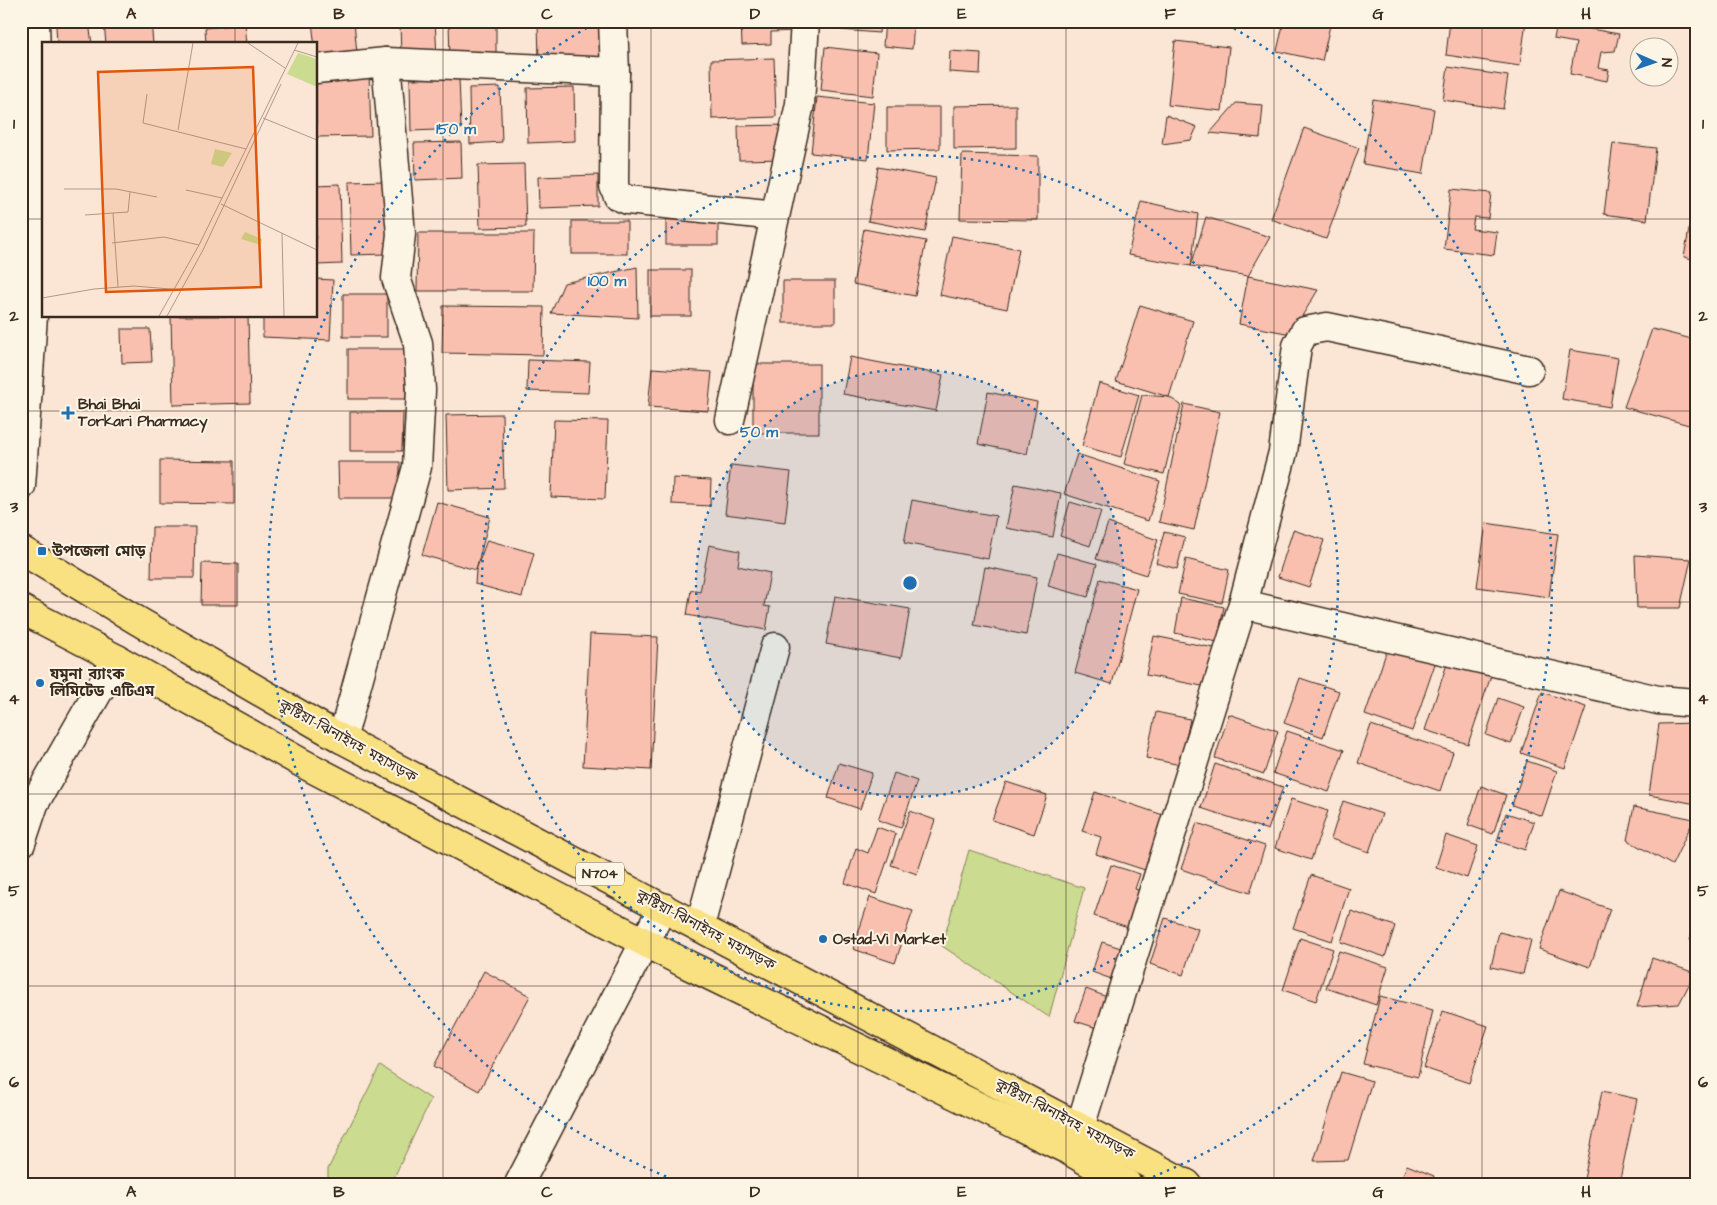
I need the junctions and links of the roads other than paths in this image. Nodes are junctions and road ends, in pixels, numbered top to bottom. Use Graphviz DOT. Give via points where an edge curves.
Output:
graph roads {
  1 [pos="35,21"];
  2 [pos="613,21"];
  3 [pos="804,21"];
  4 [pos="386,62"];
  5 [pos="318,69"];
  6 [pos="615,72"];
  7 [pos="40,95"];
  8 [pos="775,216"];
  9 [pos="1529,370"];
  10 [pos="730,420"];
  11 [pos="21,486"];
  12 [pos="21,550"];
  13 [pos="1243,604"];
  14 [pos="21,609"];
  15 [pos="775,648"];
  16 [pos="117,659"];
  17 [pos="1696,703"];
  18 [pos="342,739"];
  19 [pos="21,843"];
  20 [pos="663,907"];
  21 [pos="700,926"];
  22 [pos="644,942"];
  23 [pos="1080,1127"];
  24 [pos="519,1184"];
  25 [pos="1127,1184"];
  26 [pos="1187,1184"];
  1 -- 7 [label="street"];
  2 -- 6 [label="street"];
  3 -- 8 [label="street" via="800,104"];
  4 -- 5 [label="street"];
  4 -- 6 [label="street"];
  4 -- 18 [label="street" via="401,234 396,278 418,343 421,390 417,467"];
  6 -- 8 [label="street" via="614,186 618,196 628,200"];
  7 -- 11 [label="street" via="40,218"];
  8 -- 10 [label="street"];
  9 -- 13 [label="street" via="1327,327 1305,332 1298,346 1283,452"];
  12 -- 18 [label="highway, কুষ্টিয়া-ঝিনাইদহ মহাসড়ক / N704"];
  13 -- 17 [label="street" via="1658,700"];
  13 -- 23 [label="street"];
  14 -- 16 [label="highway, কুষ্টিয়া-ঝিনাইদহ মহাসড়ক / N704"];
  15 -- 21 [label="street"];
  16 -- 19 [label="street" via="34,804"];
  16 -- 22 [label="highway, কুষ্টিয়া-ঝিনাইদহ মহাসড়ক / N704" via="302,763"];
  18 -- 20 [label="highway, কুষ্টিয়া-ঝিনাইদহ মহাসড়ক / N704"];
  20 -- 21 [label="highway, কুষ্টিয়া-ঝিনাইদহ মহাসড়ক / N704"];
  20 -- 22 [label="street"];
  21 -- 23 [label="highway, কুষ্টিয়া-ঝিনাইদহ মহাসড়ক / N704"];
  22 -- 24 [label="street"];
  22 -- 25 [label="highway, কুষ্টিয়া-ঝিনাইদহ মহাসড়ক / N704" via="1068,1150"];
  23 -- 26 [label="highway, কুষ্টিয়া-ঝিনাইদহ মহাসড়ক / N704"];
}
